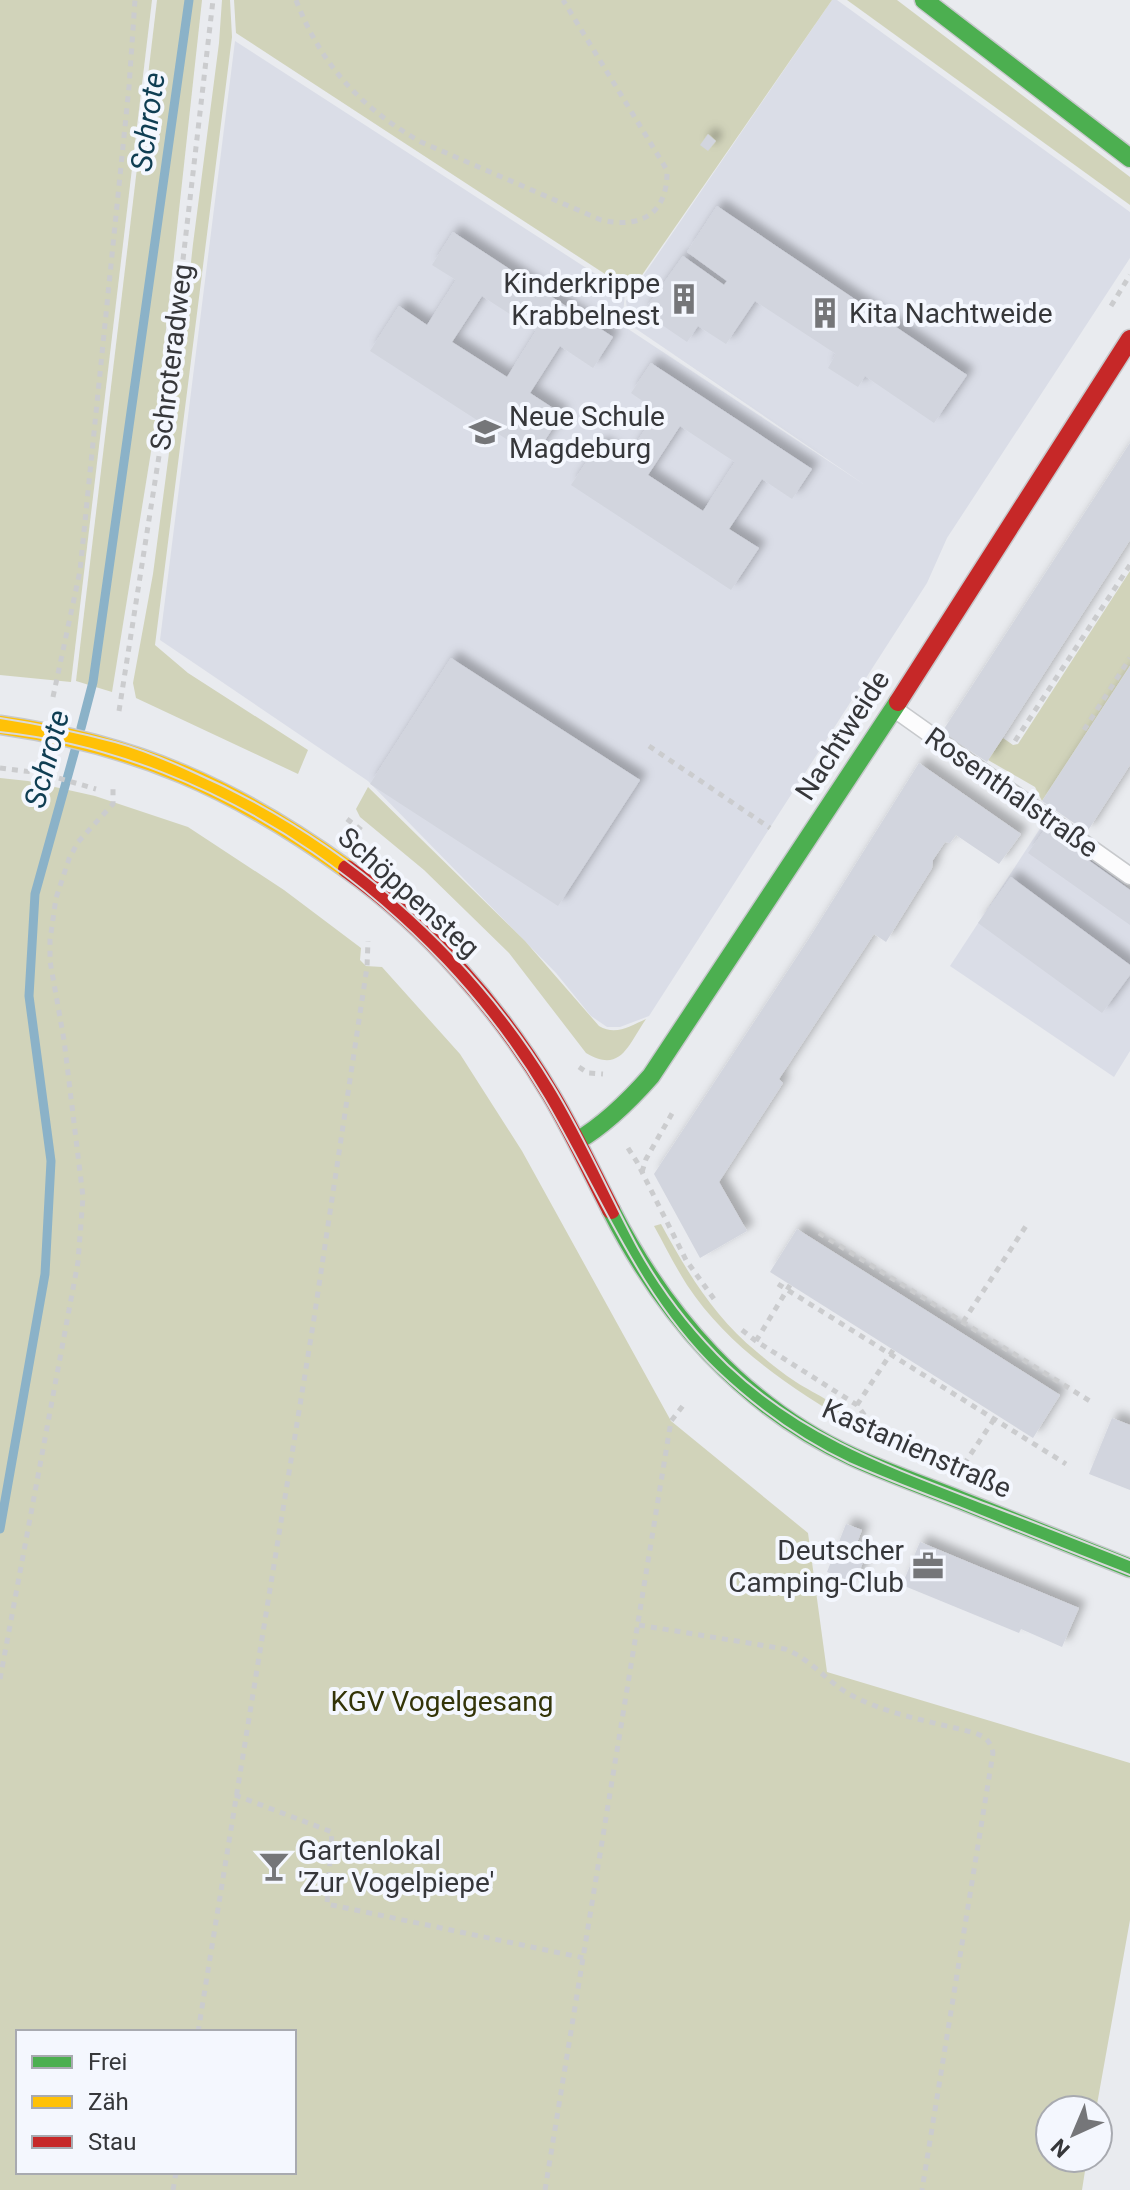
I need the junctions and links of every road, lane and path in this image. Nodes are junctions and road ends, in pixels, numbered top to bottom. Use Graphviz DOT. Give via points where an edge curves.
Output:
graph roads {
  1 [pos="135,0"];
  2 [pos="213,0"];
  3 [pos="296,0"];
  4 [pos="563,0"];
  5 [pos="924,0"];
  6 [pos="1130,158"];
  7 [pos="1130,339"];
  8 [pos="1130,565"];
  9 [pos="1130,658"];
  10 [pos="53,697"];
  11 [pos="893,708"];
  12 [pos="119,713"];
  13 [pos="0,725"];
  14 [pos="1084,730"];
  15 [pos="1015,741"];
  16 [pos="649,746"];
  17 [pos="0,768"];
  18 [pos="96,789"];
  19 [pos="113,795"];
  20 [pos="777,833"];
  21 [pos="1130,876"];
  22 [pos="368,941"];
  23 [pos="577,1141"];
  24 [pos="637,1162"];
  25 [pos="1028,1223"];
  26 [pos="819,1233"];
  27 [pos="778,1284"];
  28 [pos="788,1287"];
  29 [pos="716,1302"];
  30 [pos="963,1322"];
  31 [pos="740,1328"];
  32 [pos="756,1341"];
  33 [pos="892,1352"];
  34 [pos="842,1396"];
  35 [pos="685,1403"];
  36 [pos="1093,1403"];
  37 [pos="857,1405"];
  38 [pos="996,1417"];
  39 [pos="1066,1464"];
  40 [pos="963,1465"];
  41 [pos="1130,1568"];
  42 [pos="639,1625"];
  43 [pos="1,1664"];
  44 [pos="0,1679"];
  45 [pos="235,1795"];
  46 [pos="584,1958"];
  47 [pos="198,2030"];
  48 [pos="545,2190"];
  49 [pos="922,2190"];
  1 -- 10 [label="path" via="80,571"];
  2 -- 12 [label="path, Schroteradweg" via="164,424"];
  3 -- 4 [label="path" via="335,72 399,130 601,220 631,222 649,216 665,195 667,170"];
  5 -- 6 [label="main road"];
  7 -- 11 [label="main road, Nachtweide"];
  8 -- 15 [label="path"];
  9 -- 14 [label="path"];
  11 -- 21 [label="lane, Rosenthalstraße"];
  11 -- 23 [label="main road, Nachtweide" via="651,1076 610,1120"];
  13 -- 23 [label="main road, Schöppensteg" via="107,746 188,777 309,841 376,892 490,1007"];
  16 -- 20 [label="path"];
  17 -- 18 [label="path"];
  19 -- 43 [label="path" via="113,804 69,859 52,919 50,961 83,1197 66,1335"];
  22 -- 45 [label="path" via="313,1325"];
  23 -- 41 [label="main road, Kastanienstraße" via="653,1285 706,1351 756,1396 852,1457"];
  24 -- 29 [label="path" via="686,1260"];
  25 -- 30 [label="path"];
  26 -- 30 [label="path"];
  27 -- 28 [label="path"];
  28 -- 32 [label="path"];
  28 -- 33 [label="path"];
  30 -- 36 [label="path"];
  31 -- 32 [label="path, Kastanienstraße"];
  32 -- 34 [label="path, Kastanienstraße"];
  33 -- 37 [label="path"];
  33 -- 38 [label="path"];
  35 -- 42 [label="path" via="671,1421"];
  38 -- 39 [label="path"];
  38 -- 40 [label="path"];
  42 -- 46 [label="path"];
  42 -- 49 [label="path" via="785,1649 865,1702 975,1733 992,1746"];
  43 -- 44 [label="path"];
  45 -- 46 [label="path" via="332,1832 327,1904"];
  45 -- 47 [label="path"];
  46 -- 48 [label="path"];
}
